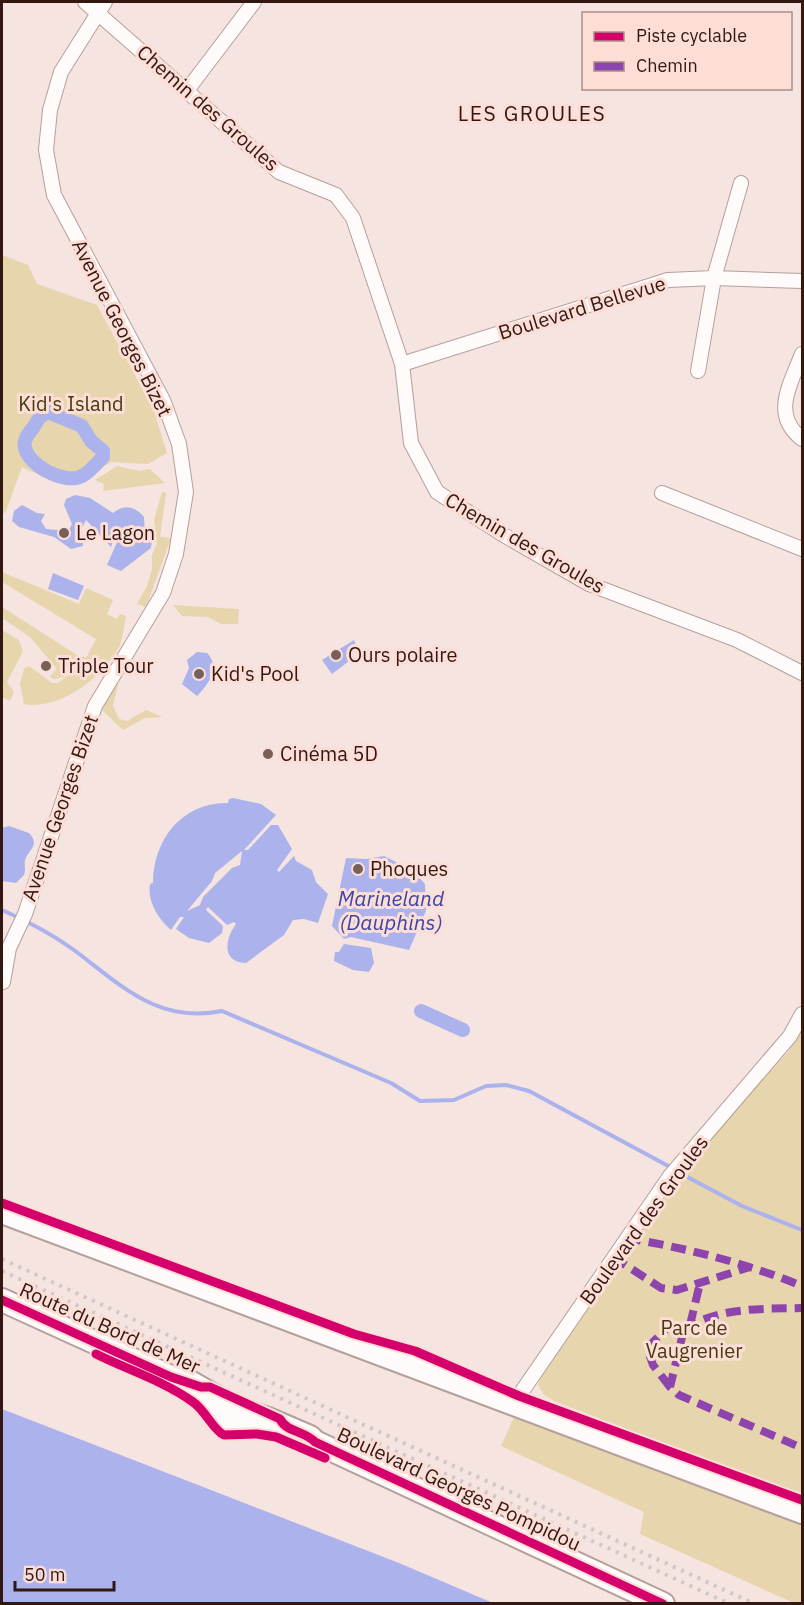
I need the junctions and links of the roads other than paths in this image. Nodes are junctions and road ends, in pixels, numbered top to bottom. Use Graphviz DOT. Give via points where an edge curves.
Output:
graph roads {
  1 [pos="85,2"];
  2 [pos="254,2"];
  3 [pos="101,7"];
  4 [pos="188,89"];
  5 [pos="741,183"];
  6 [pos="714,278"];
  7 [pos="802,281"];
  8 [pos="802,354"];
  9 [pos="402,364"];
  10 [pos="698,371"];
  11 [pos="802,439"];
  12 [pos="662,493"];
  13 [pos="802,549"];
  14 [pos="802,673"];
  15 [pos="3,982"];
  16 [pos="802,1014"];
  17 [pos="2,1212"];
  18 [pos="2,1300"];
  19 [pos="514,1403"];
  20 [pos="234,1416"];
  21 [pos="802,1512"];
  22 [pos="663,1604"];
  1 -- 3 [label="street, Chemin des Groules"];
  2 -- 4 [label="street"];
  3 -- 4 [label="street, Chemin des Groules"];
  3 -- 15 [label="street, Avenue Georges Bizet" via="61,72 50,110 46,150 54,195 163,400 179,444 186,492 176,554 163,593 95,706 25,914 9,948"];
  4 -- 9 [label="street, Chemin des Groules" via="279,172 336,195 352,218"];
  5 -- 6 [label="street"];
  6 -- 7 [label="street, Boulevard Bellevue"];
  6 -- 9 [label="street, Boulevard Bellevue" via="668,280"];
  6 -- 10 [label="street"];
  8 -- 11 [label="street" via="784,411 791,430"];
  9 -- 14 [label="street, Chemin des Groules" via="411,443 437,492 589,584 737,640"];
  12 -- 13 [label="street"];
  16 -- 19 [label="street, Boulevard des Groules" via="789,1036 670,1176"];
  17 -- 19 [label="main road"];
  18 -- 20 [label="main road, Route du Bord de Mer" via="171,1377"];
  19 -- 21 [label="main road"];
  20 -- 22 [label="main road, Boulevard Georges Pompidou" via="315,1442"];
}
